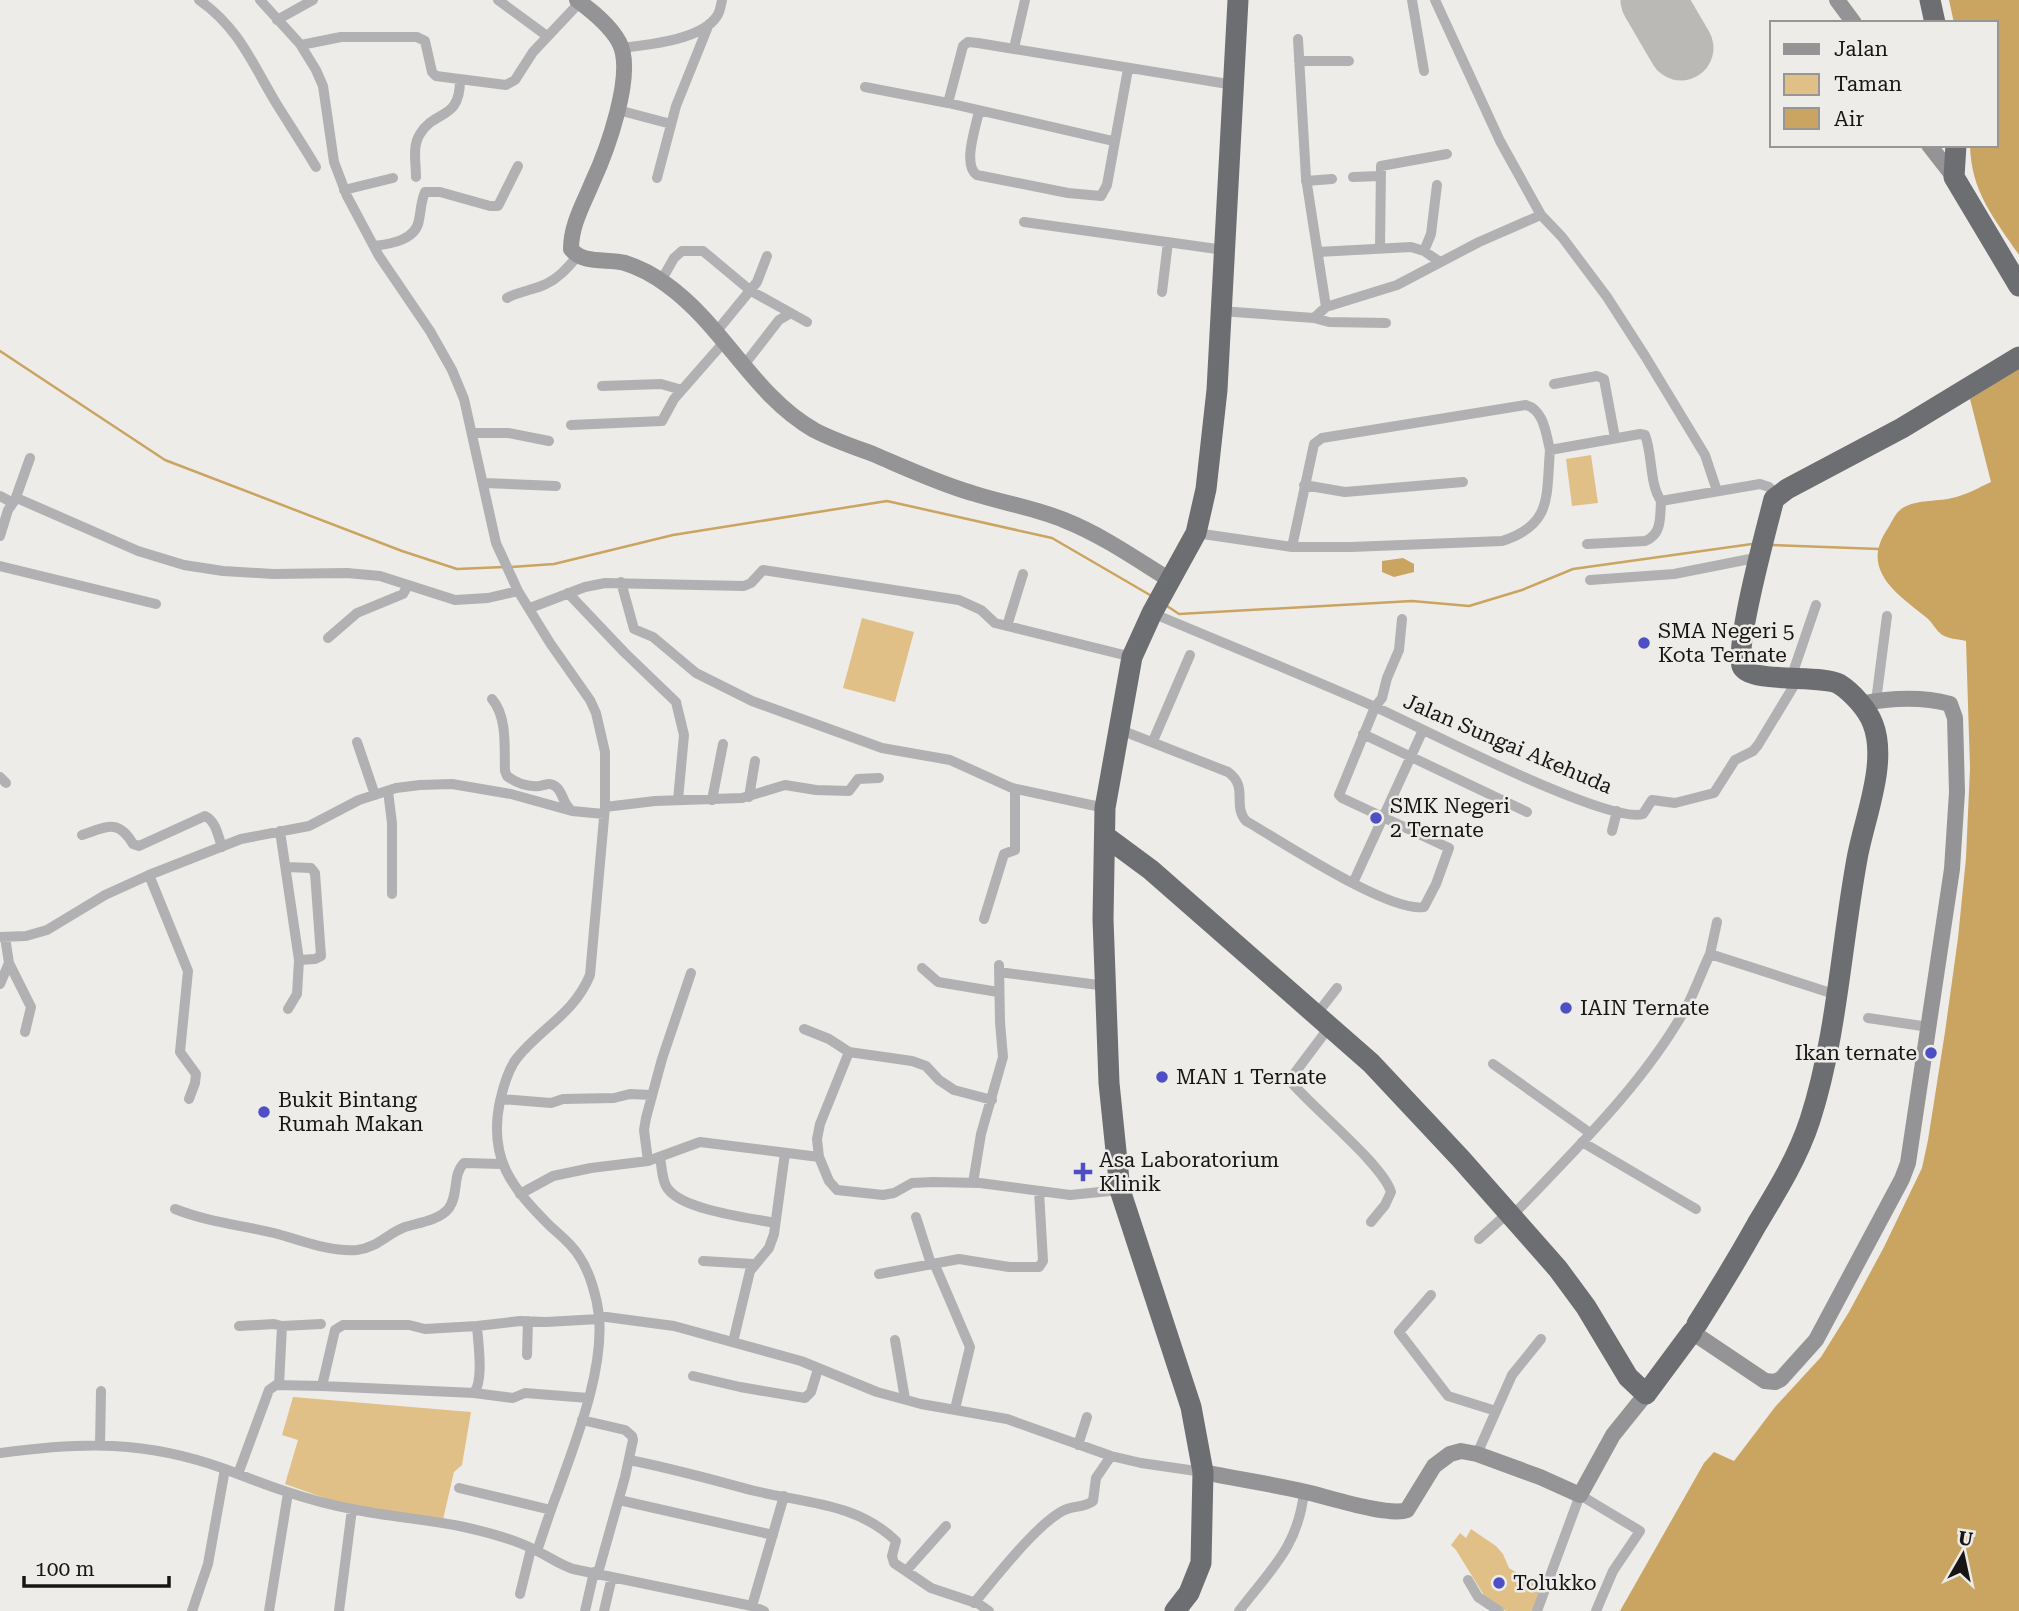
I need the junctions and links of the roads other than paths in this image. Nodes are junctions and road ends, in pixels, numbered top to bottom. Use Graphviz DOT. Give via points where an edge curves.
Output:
graph roads {
  1 [pos="200,0"];
  2 [pos="260,0"];
  3 [pos="313,0"];
  4 [pos="498,0"];
  5 [pos="722,0"];
  6 [pos="1025,0"];
  7 [pos="1238,0"];
  8 [pos="1412,0"];
  9 [pos="1435,0"];
  10 [pos="1837,0"];
  11 [pos="1930,0"];
  12 [pos="578,1"];
  13 [pos="277,20"];
  14 [pos="1853,21"];
  15 [pos="1935,21"];
  16 [pos="709,24"];
  17 [pos="547,36"];
  18 [pos="1298,39"];
  19 [pos="301,45"];
  20 [pos="621,48"];
  21 [pos="1014,48"];
  22 [pos="1299,61"];
  23 [pos="1349,61"];
  24 [pos="1128,69"];
  25 [pos="1424,71"];
  26 [pos="460,80"];
  27 [pos="1234,85"];
  28 [pos="865,87"];
  29 [pos="948,103"];
  30 [pos="618,110"];
  31 [pos="979,111"];
  32 [pos="671,124"];
  33 [pos="1113,141"];
  34 [pos="1931,147"];
  35 [pos="1956,147"];
  36 [pos="1447,154"];
  37 [pos="517,166"];
  38 [pos="316,167"];
  39 [pos="1380,176"];
  40 [pos="416,177"];
  41 [pos="1353,177"];
  42 [pos="1954,177"];
  43 [pos="393,178"];
  44 [pos="657,178"];
  45 [pos="1332,179"];
  46 [pos="1306,181"];
  47 [pos="1437,185"];
  48 [pos="344,190"];
  49 [pos="1541,215"];
  50 [pos="1024,222"];
  51 [pos="1168,242"];
  52 [pos="374,246"];
  53 [pos="1380,248"];
  54 [pos="1224,250"];
  55 [pos="1424,250"];
  56 [pos="1318,252"];
  57 [pos="767,256"];
  58 [pos="577,257"];
  59 [pos="1440,262"];
  60 [pos="661,281"];
  61 [pos="2019,286"];
  62 [pos="751,291"];
  63 [pos="1162,292"];
  64 [pos="507,298"];
  65 [pos="1326,307"];
  66 [pos="1221,311"];
  67 [pos="791,313"];
  68 [pos="1314,318"];
  69 [pos="807,322"];
  70 [pos="1386,323"];
  71 [pos="720,337"];
  72 [pos="2019,358"];
  73 [pos="744,365"];
  74 [pos="1554,384"];
  75 [pos="603,386"];
  76 [pos="682,390"];
  77 [pos="571,425"];
  78 [pos="473,433"];
  79 [pos="1615,438"];
  80 [pos="549,442"];
  81 [pos="1550,450"];
  82 [pos="30,458"];
  83 [pos="1463,482"];
  84 [pos="483,483"];
  85 [pos="1304,485"];
  86 [pos="556,486"];
  87 [pos="1717,491"];
  88 [pos="1777,495"];
  89 [pos="0,496"];
  90 [pos="1661,501"];
  91 [pos="14,502"];
  92 [pos="2,523"];
  93 [pos="1196,533"];
  94 [pos="0,536"];
  95 [pos="1587,544"];
  96 [pos="1292,547"];
  97 [pos="1760,555"];
  98 [pos="0,566"];
  99 [pos="1023,574"];
  100 [pos="1590,580"];
  101 [pos="621,582"];
  102 [pos="1169,583"];
  103 [pos="408,585"];
  104 [pos="517,587"];
  105 [pos="568,593"];
  106 [pos="156,604"];
  107 [pos="1816,605"];
  108 [pos="530,608"];
  109 [pos="1153,611"];
  110 [pos="1887,616"];
  111 [pos="1402,619"];
  112 [pos="1007,626"];
  113 [pos="328,638"];
  114 [pos="1190,655"];
  115 [pos="1132,657"];
  116 [pos="1795,678"];
  117 [pos="492,699"];
  118 [pos="1868,703"];
  119 [pos="1375,707"];
  120 [pos="1118,729"];
  121 [pos="1423,730"];
  122 [pos="1363,734"];
  123 [pos="1153,741"];
  124 [pos="357,742"];
  125 [pos="723,744"];
  126 [pos="1411,757"];
  127 [pos="755,761"];
  128 [pos="879,778"];
  129 [pos="1016,789"];
  130 [pos="388,791"];
  131 [pos="375,795"];
  132 [pos="749,797"];
  133 [pos="678,800"];
  134 [pos="712,800"];
  135 [pos="1105,808"];
  136 [pos="572,811"];
  137 [pos="604,811"];
  138 [pos="1617,811"];
  139 [pos="1527,813"];
  140 [pos="1385,817"];
  141 [pos="280,831"];
  142 [pos="1612,831"];
  143 [pos="82,835"];
  144 [pos="1105,836"];
  145 [pos="222,847"];
  146 [pos="286,867"];
  147 [pos="149,875"];
  148 [pos="1353,883"];
  149 [pos="392,894"];
  150 [pos="984,919"];
  151 [pos="1717,922"];
  152 [pos="2,937"];
  153 [pos="1710,954"];
  154 [pos="299,960"];
  155 [pos="9,963"];
  156 [pos="922,968"];
  157 [pos="691,973"];
  158 [pos="0,984"];
  159 [pos="1106,986"];
  160 [pos="1337,988"];
  161 [pos="998,992"];
  162 [pos="1837,995"];
  163 [pos="288,1009"];
  164 [pos="1868,1018"];
  165 [pos="1323,1021"];
  166 [pos="1929,1027"];
  167 [pos="804,1029"];
  168 [pos="25,1032"];
  169 [pos="849,1052"];
  170 [pos="1493,1064"];
  171 [pos="651,1095"];
  172 [pos="189,1099"];
  173 [pos="501,1099"];
  174 [pos="992,1100"];
  175 [pos="1590,1133"];
  176 [pos="1582,1142"];
  177 [pos="785,1153"];
  178 [pos="819,1157"];
  179 [pos="660,1158"];
  180 [pos="648,1161"];
  181 [pos="502,1164"];
  182 [pos="973,1183"];
  183 [pos="1039,1191"];
  184 [pos="1120,1191"];
  185 [pos="520,1194"];
  186 [pos="175,1209"];
  187 [pos="1696,1209"];
  188 [pos="1511,1214"];
  189 [pos="916,1217"];
  190 [pos="1371,1222"];
  191 [pos="775,1223"];
  192 [pos="1479,1239"];
  193 [pos="703,1261"];
  194 [pos="932,1263"];
  195 [pos="754,1264"];
  196 [pos="879,1274"];
  197 [pos="1431,1295"];
  198 [pos="599,1318"];
  199 [pos="528,1321"];
  200 [pos="321,1324"];
  201 [pos="239,1326"];
  202 [pos="282,1326"];
  203 [pos="477,1326"];
  204 [pos="1694,1328"];
  205 [pos="1541,1339"];
  206 [pos="895,1340"];
  207 [pos="733,1342"];
  208 [pos="527,1355"];
  209 [pos="818,1369"];
  210 [pos="692,1376"];
  211 [pos="279,1385"];
  212 [pos="322,1385"];
  213 [pos="101,1391"];
  214 [pos="474,1393"];
  215 [pos="1646,1394"];
  216 [pos="587,1398"];
  217 [pos="905,1399"];
  218 [pos="955,1409"];
  219 [pos="1496,1411"];
  220 [pos="1087,1417"];
  221 [pos="582,1420"];
  222 [pos="100,1445"];
  223 [pos="1078,1445"];
  224 [pos="0,1453"];
  225 [pos="1478,1454"];
  226 [pos="1111,1456"];
  227 [pos="629,1460"];
  228 [pos="225,1469"];
  229 [pos="1203,1472"];
  230 [pos="238,1474"];
  231 [pos="459,1488"];
  232 [pos="1304,1492"];
  233 [pos="288,1493"];
  234 [pos="1580,1495"];
  235 [pos="784,1496"];
  236 [pos="619,1500"];
  237 [pos="352,1509"];
  238 [pos="551,1510"];
  239 [pos="946,1526"];
  240 [pos="773,1535"];
  241 [pos="534,1550"];
  242 [pos="906,1571"];
  243 [pos="596,1573"];
  244 [pos="612,1577"];
  245 [pos="1468,1580"];
  246 [pos="520,1594"];
  247 [pos="974,1603"];
  248 [pos="756,1609"];
  249 [pos="192,1611"];
  250 [pos="268,1611"];
  251 [pos="339,1611"];
  252 [pos="585,1611"];
  253 [pos="604,1611"];
  254 [pos="989,1611"];
  255 [pos="1175,1611"];
  256 [pos="1239,1611"];
  257 [pos="1499,1611"];
  258 [pos="1537,1611"];
  259 [pos="1596,1611"];
  1 -- 38 [label="street" via="236,34"];
  2 -- 13 [label="street"];
  3 -- 13 [label="street"];
  4 -- 17 [label="street"];
  5 -- 16 [label="street" via="718,16"];
  6 -- 21 [label="street"];
  7 -- 27 [label="highway"];
  8 -- 25 [label="street"];
  9 -- 49 [label="street" via="1500,141"];
  10 -- 14 [label="main road"];
  11 -- 15 [label="highway"];
  12 -- 17 [label="street"];
  12 -- 20 [label="main road" via="613,33"];
  13 -- 19 [label="street"];
  16 -- 20 [label="street" via="665,44"];
  16 -- 32 [label="street"];
  17 -- 26 [label="street" via="509,84"];
  18 -- 22 [label="street"];
  19 -- 26 [label="street" via="341,37 417,37 425,41 433,74"];
  19 -- 48 [label="street" via="323,86 334,162"];
  20 -- 30 [label="main road"];
  21 -- 24 [label="street"];
  21 -- 29 [label="street" via="968,42 963,46"];
  22 -- 23 [label="street"];
  22 -- 46 [label="street"];
  24 -- 27 [label="street"];
  24 -- 33 [label="street"];
  26 -- 40 [label="street" via="455,105 418,137"];
  27 -- 54 [label="highway"];
  28 -- 29 [label="street"];
  29 -- 31 [label="street"];
  30 -- 32 [label="street"];
  30 -- 58 [label="main road" via="573,229 571,249"];
  31 -- 33 [label="street"];
  31 -- 33 [label="street" via="969,162 971,172 987,178 1101,197"];
  32 -- 44 [label="street"];
  34 -- 42 [label="main road"];
  35 -- 42 [label="highway"];
  36 -- 39 [label="street" via="1382,165"];
  37 -- 52 [label="street" via="498,206 425,192 416,229 403,239"];
  39 -- 41 [label="street"];
  39 -- 53 [label="street"];
  42 -- 61 [label="highway"];
  43 -- 48 [label="street"];
  45 -- 46 [label="street"];
  46 -- 56 [label="street"];
  47 -- 55 [label="street" via="1431,234"];
  48 -- 52 [label="street"];
  49 -- 59 [label="street"];
  49 -- 87 [label="street" via="1607,297 1645,356 1705,455"];
  50 -- 51 [label="street"];
  51 -- 54 [label="street"];
  51 -- 63 [label="street"];
  52 -- 78 [label="street" via="447,360"];
  53 -- 55 [label="street"];
  53 -- 56 [label="street"];
  54 -- 66 [label="highway"];
  55 -- 59 [label="street"];
  56 -- 65 [label="street"];
  57 -- 62 [label="street"];
  58 -- 60 [label="main road" via="624,262"];
  58 -- 64 [label="street" via="544,285"];
  59 -- 65 [label="street" via="1397,285"];
  60 -- 62 [label="street" via="682,251 703,251"];
  60 -- 71 [label="main road"];
  62 -- 67 [label="street"];
  62 -- 71 [label="street"];
  65 -- 68 [label="street"];
  66 -- 68 [label="street"];
  66 -- 93 [label="highway" via="1211,459"];
  67 -- 69 [label="street"];
  67 -- 73 [label="street" via="779,320"];
  68 -- 70 [label="street"];
  71 -- 73 [label="main road"];
  71 -- 76 [label="street"];
  72 -- 88 [label="highway"];
  73 -- 102 [label="main road" via="770,397 818,432 913,472 1066,520 1112,544"];
  74 -- 79 [label="street" via="1597,376 1604,379"];
  75 -- 76 [label="street" via="661,384"];
  76 -- 77 [label="street" via="663,421"];
  78 -- 80 [label="street" via="520,435"];
  78 -- 84 [label="street"];
  79 -- 81 [label="street"];
  79 -- 90 [label="street" via="1645,435"];
  81 -- 85 [label="street" via="1541,417 1532,406 1519,406 1322,438 1314,444"];
  81 -- 96 [label="street" via="1542,514 1513,537 1452,544"];
  82 -- 91 [label="street"];
  83 -- 85 [label="street" via="1345,492"];
  84 -- 86 [label="street"];
  84 -- 104 [label="street" via="496,543"];
  85 -- 96 [label="street"];
  87 -- 88 [label="street" via="1764,484"];
  87 -- 90 [label="street"];
  88 -- 97 [label="highway"];
  89 -- 91 [label="street"];
  90 -- 95 [label="street" via="1659,529 1653,538"];
  91 -- 92 [label="street"];
  91 -- 103 [label="street" via="30,503 138,551 184,565 223,572 369,575"];
  92 -- 94 [label="street"];
  93 -- 96 [label="street"];
  93 -- 102 [label="highway"];
  97 -- 100 [label="street" via="1674,574"];
  97 -- 116 [label="highway" via="1746,617 1742,666 1760,675"];
  98 -- 106 [label="street"];
  99 -- 112 [label="street"];
  101 -- 105 [label="street"];
  101 -- 112 [label="street" via="744,586 767,571 959,600"];
  101 -- 129 [label="street" via="638,633 653,637 696,673 733,693 882,748 950,760"];
  102 -- 109 [label="highway"];
  103 -- 104 [label="street" via="455,600 488,598"];
  103 -- 113 [label="street" via="402,594 358,613"];
  104 -- 108 [label="street"];
  105 -- 108 [label="street"];
  105 -- 133 [label="street" via="676,702 684,735"];
  107 -- 116 [label="street"];
  108 -- 137 [label="street" via="596,713 605,752"];
  109 -- 115 [label="highway"];
  109 -- 119 [label="street, Jalan Sungai Akehuda"];
  110 -- 118 [label="street"];
  111 -- 119 [label="street" via="1399,650"];
  112 -- 115 [label="street"];
  114 -- 123 [label="street"];
  115 -- 120 [label="highway"];
  116 -- 118 [label="highway" via="1838,684"];
  116 -- 138 [label="street, Jalan Sungai Akehuda" via="1758,746 1735,760 1714,793 1675,803 1652,800 1640,815"];
  117 -- 136 [label="street" via="505,735 507,776 525,785 554,785"];
  118 -- 162 [label="highway" via="1878,755 1852,885"];
  118 -- 166 [label="main road" via="1913,698 1940,701 1950,704 1955,718 1954,836"];
  119 -- 121 [label="street, Jalan Sungai Akehuda"];
  119 -- 122 [label="street"];
  120 -- 123 [label="street"];
  120 -- 135 [label="highway"];
  121 -- 126 [label="street"];
  121 -- 138 [label="street, Jalan Sungai Akehuda" via="1532,780"];
  122 -- 126 [label="street"];
  122 -- 140 [label="street" via="1339,794"];
  123 -- 148 [label="street" via="1228,772 1240,786 1239,807 1246,821"];
  124 -- 131 [label="street"];
  125 -- 134 [label="street"];
  126 -- 139 [label="street"];
  126 -- 140 [label="street"];
  127 -- 132 [label="street"];
  128 -- 132 [label="street" via="858,779 849,791 785,785"];
  129 -- 135 [label="street"];
  129 -- 150 [label="street" via="1016,850 1004,854"];
  130 -- 131 [label="street"];
  130 -- 136 [label="street" via="452,784"];
  130 -- 149 [label="street"];
  131 -- 141 [label="street" via="309,826"];
  132 -- 134 [label="street"];
  133 -- 134 [label="street"];
  133 -- 137 [label="street"];
  135 -- 144 [label="highway"];
  136 -- 137 [label="street"];
  137 -- 173 [label="street" via="590,975 578,999 516,1060"];
  138 -- 142 [label="street"];
  140 -- 148 [label="street"];
  140 -- 148 [label="street" via="1449,848 1428,904 1416,909"];
  141 -- 145 [label="street"];
  141 -- 146 [label="street"];
  143 -- 145 [label="street" via="115,826 139,846 205,816 215,825"];
  144 -- 159 [label="highway"];
  144 -- 165 [label="highway" via="1151,870"];
  145 -- 147 [label="street"];
  146 -- 154 [label="street"];
  146 -- 154 [label="street" via="311,868 315,873 321,956"];
  147 -- 152 [label="street" via="47,930"];
  147 -- 172 [label="street" via="188,971 180,1052 196,1074"];
  151 -- 153 [label="street"];
  152 -- 155 [label="street"];
  153 -- 162 [label="street"];
  153 -- 175 [label="street" via="1668,1035"];
  154 -- 163 [label="street" via="297,994"];
  155 -- 158 [label="street"];
  155 -- 168 [label="street" via="32,1007"];
  156 -- 161 [label="street" via="938,982"];
  157 -- 171 [label="street"];
  159 -- 161 [label="street" via="999,969"];
  159 -- 184 [label="highway" via="1109,1083"];
  160 -- 165 [label="street"];
  161 -- 174 [label="street" via="1003,1056"];
  162 -- 204 [label="highway" via="1822,1076 1802,1139 1775,1194"];
  164 -- 166 [label="street"];
  165 -- 188 [label="highway" via="1371,1063"];
  165 -- 190 [label="street" via="1292,1083 1389,1185 1385,1205"];
  166 -- 204 [label="main road" via="1902,1179 1807,1352 1781,1379 1765,1381"];
  167 -- 169 [label="street"];
  169 -- 174 [label="street" via="912,1061 926,1066 954,1090"];
  169 -- 178 [label="street" via="820,1124"];
  170 -- 175 [label="street"];
  171 -- 173 [label="street" via="551,1102"];
  171 -- 180 [label="street" via="644,1129"];
  173 -- 181 [label="street" via="496,1141"];
  174 -- 182 [label="street"];
  175 -- 176 [label="street"];
  176 -- 187 [label="street"];
  176 -- 188 [label="street"];
  177 -- 178 [label="street"];
  177 -- 179 [label="street" via="699,1142"];
  177 -- 191 [label="street"];
  178 -- 182 [label="street" via="832,1187 845,1192 883,1195 919,1182"];
  179 -- 180 [label="street"];
  179 -- 191 [label="street" via="665,1184 675,1196 718,1213"];
  180 -- 185 [label="street" via="567,1172"];
  181 -- 185 [label="street"];
  181 -- 186 [label="street" via="464,1163 449,1208 443,1213 356,1250 201,1220"];
  182 -- 183 [label="street"];
  183 -- 184 [label="street" via="1070,1195"];
  183 -- 194 [label="street" via="1043,1261 1039,1267 959,1259"];
  184 -- 229 [label="highway" via="1191,1407"];
  185 -- 198 [label="street" via="581,1258"];
  188 -- 192 [label="street"];
  188 -- 215 [label="highway" via="1558,1269 1628,1377"];
  189 -- 194 [label="street"];
  191 -- 195 [label="street" via="769,1248"];
  193 -- 195 [label="street"];
  194 -- 196 [label="street"];
  194 -- 218 [label="street" via="970,1347"];
  195 -- 207 [label="street"];
  197 -- 219 [label="street" via="1399,1332 1448,1396"];
  198 -- 199 [label="street"];
  198 -- 207 [label="street" via="663,1324"];
  198 -- 216 [label="street"];
  199 -- 203 [label="street"];
  199 -- 208 [label="street"];
  200 -- 202 [label="street"];
  201 -- 202 [label="street"];
  202 -- 211 [label="street"];
  203 -- 212 [label="street" via="343,1325 335,1330"];
  203 -- 214 [label="street" via="479,1369"];
  204 -- 215 [label="highway"];
  205 -- 219 [label="street" via="1512,1376"];
  206 -- 217 [label="street"];
  207 -- 209 [label="street"];
  209 -- 210 [label="street" via="805,1398"];
  209 -- 217 [label="street"];
  211 -- 212 [label="street"];
  211 -- 230 [label="street" via="269,1390"];
  212 -- 214 [label="street"];
  213 -- 222 [label="street"];
  214 -- 216 [label="street"];
  215 -- 234 [label="main road" via="1613,1435"];
  216 -- 221 [label="street"];
  217 -- 218 [label="street"];
  218 -- 223 [label="street" via="1007,1419"];
  219 -- 225 [label="street"];
  220 -- 223 [label="street"];
  221 -- 227 [label="street" via="629,1433 633,1440"];
  221 -- 238 [label="street"];
  222 -- 224 [label="street"];
  222 -- 228 [label="street" via="167,1451"];
  223 -- 226 [label="street"];
  225 -- 232 [label="main road" via="1461,1451 1442,1458 1403,1512"];
  225 -- 234 [label="main road"];
  226 -- 229 [label="street"];
  226 -- 247 [label="street" via="1096,1478 1093,1501 1067,1509 1038,1530"];
  227 -- 235 [label="street"];
  227 -- 236 [label="street"];
  228 -- 230 [label="street"];
  228 -- 249 [label="street" via="208,1564"];
  229 -- 232 [label="main road"];
  229 -- 255 [label="highway" via="1201,1563 1189,1593"];
  230 -- 233 [label="street"];
  231 -- 238 [label="street"];
  232 -- 256 [label="street" via="1302,1516 1293,1539"];
  233 -- 237 [label="street"];
  233 -- 250 [label="street"];
  234 -- 258 [label="street"];
  234 -- 259 [label="street" via="1640,1531 1613,1571"];
  235 -- 240 [label="street"];
  235 -- 242 [label="street" via="838,1507 872,1521 896,1541 891,1560"];
  236 -- 240 [label="street"];
  236 -- 243 [label="street"];
  237 -- 241 [label="street" via="465,1527"];
  237 -- 251 [label="street"];
  238 -- 241 [label="street"];
  239 -- 242 [label="street"];
  240 -- 248 [label="street"];
  241 -- 243 [label="street" via="558,1564"];
  241 -- 246 [label="street"];
  242 -- 247 [label="street" via="931,1588"];
  243 -- 244 [label="street"];
  243 -- 252 [label="street"];
  244 -- 248 [label="street"];
  244 -- 253 [label="street"];
  245 -- 257 [label="street" via="1482,1601"];
  247 -- 254 [label="street"];
}
